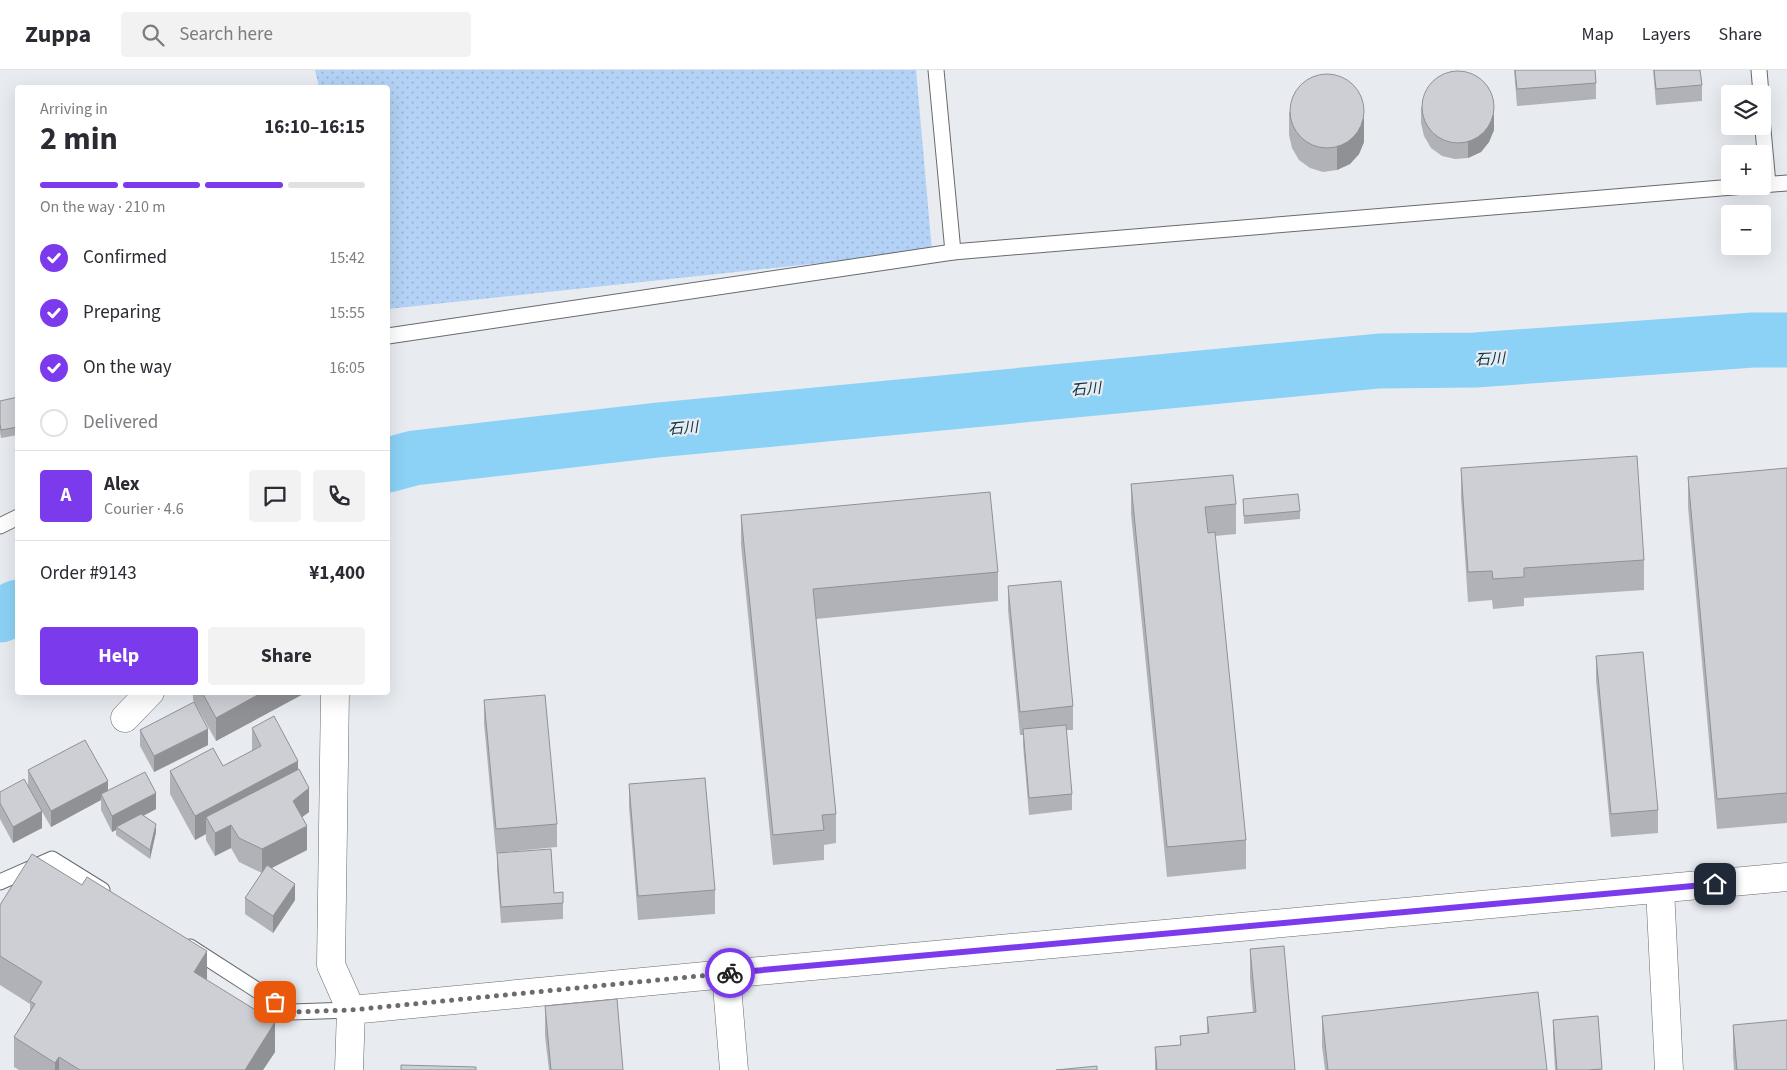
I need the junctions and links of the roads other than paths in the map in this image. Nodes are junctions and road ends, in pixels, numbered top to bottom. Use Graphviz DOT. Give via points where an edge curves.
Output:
graph roads {
  1 [pos="936,70"];
  2 [pos="1759,70"];
  3 [pos="1760,85"];
  4 [pos="1787,183"];
  5 [pos="1771,184"];
  6 [pos="1721,188"];
  7 [pos="953,252"];
  8 [pos="390,336"];
  9 [pos="15,518"];
  10 [pos="0,526"];
  11 [pos="147,695"];
  12 [pos="335,695"];
  13 [pos="125,718"];
  14 [pos="1787,877"];
  15 [pos="0,882"];
  16 [pos="1660,889"];
  17 [pos="110,896"];
  18 [pos="176,938"];
  19 [pos="726,974"];
  20 [pos="351,1010"];
  21 [pos="349,1070"];
  22 [pos="734,1070"];
  23 [pos="1669,1070"];
  1 -- 7 [label="lane"];
  2 -- 3 [label="lane"];
  4 -- 5 [label="lane"];
  6 -- 7 [label="lane"];
  7 -- 8 [label="lane"];
  9 -- 10 [label="lane"];
  11 -- 13 [label="street"];
  12 -- 20 [label="street" via="332,964"];
  14 -- 16 [label="street"];
  15 -- 17 [label="lane" via="52,859"];
  16 -- 19 [label="street"];
  16 -- 23 [label="street"];
  18 -- 20 [label="lane" via="291,1012"];
  19 -- 20 [label="street"];
  19 -- 22 [label="street"];
  20 -- 21 [label="street"];
}
